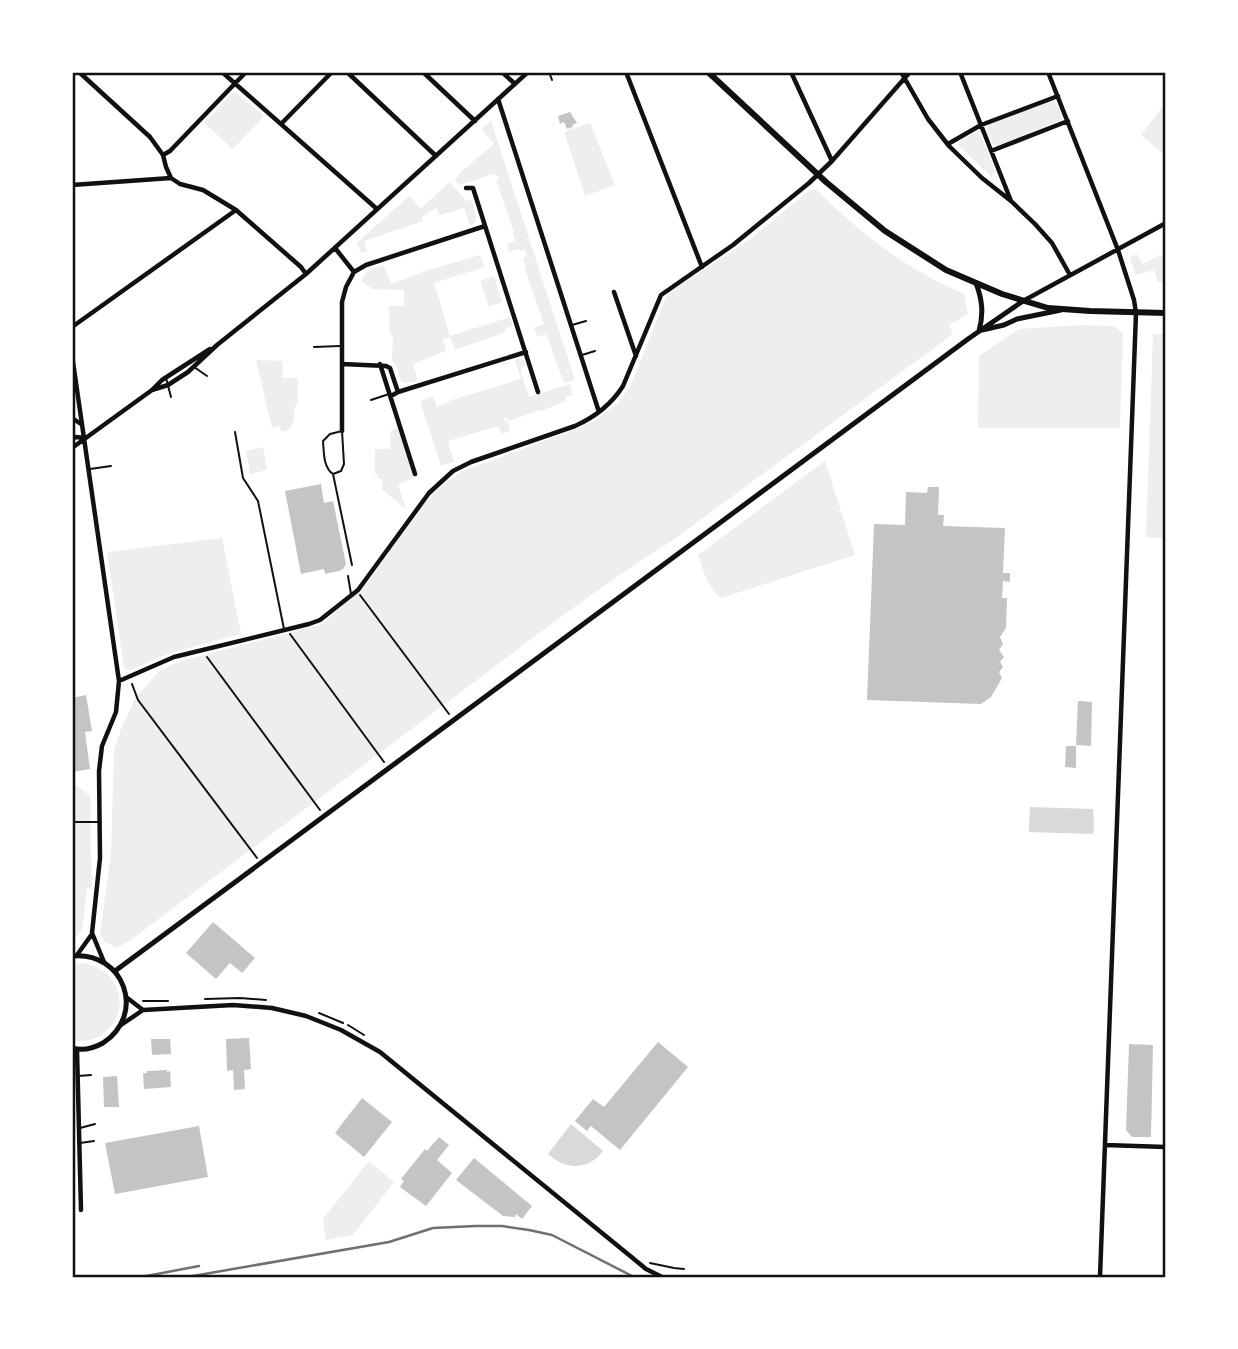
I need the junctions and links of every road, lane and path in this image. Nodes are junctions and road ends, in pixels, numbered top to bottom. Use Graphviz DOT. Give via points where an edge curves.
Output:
graph roads {
  1 [pos="79,72"];
  2 [pos="222,72"];
  3 [pos="246,72"];
  4 [pos="331,72"];
  5 [pos="347,72"];
  6 [pos="423,72"];
  7 [pos="502,72"];
  8 [pos="528,72"];
  9 [pos="549,72"];
  10 [pos="626,72"];
  11 [pos="708,72"];
  12 [pos="791,72"];
  13 [pos="901,72"];
  14 [pos="910,72"];
  15 [pos="960,72"];
  16 [pos="1048,72"];
  17 [pos="904,78"];
  18 [pos="552,80"];
  19 [pos="235,83"];
  20 [pos="515,84"];
  21 [pos="1058,96"];
  22 [pos="498,99"];
  23 [pos="474,121"];
  24 [pos="1068,121"];
  25 [pos="281,124"];
  26 [pos="981,125"];
  27 [pos="948,144"];
  28 [pos="991,151"];
  29 [pos="163,155"];
  30 [pos="436,156"];
  31 [pos="832,161"];
  32 [pos="818,175"];
  33 [pos="171,178"];
  34 [pos="72,185"];
  35 [pos="466,188"];
  36 [pos="1011,201"];
  37 [pos="377,209"];
  38 [pos="236,210"];
  39 [pos="1166,223"];
  40 [pos="485,226"];
  41 [pos="335,248"];
  42 [pos="1118,250"];
  43 [pos="702,267"];
  44 [pos="354,272"];
  45 [pos="306,274"];
  46 [pos="1070,275"];
  47 [pos="976,282"];
  48 [pos="614,292"];
  49 [pos="1023,301"];
  50 [pos="1063,310"];
  51 [pos="1136,313"];
  52 [pos="1166,313"];
  53 [pos="586,321"];
  54 [pos="571,325"];
  55 [pos="72,327"];
  56 [pos="979,331"];
  57 [pos="217,345"];
  58 [pos="342,346"];
  59 [pos="314,347"];
  60 [pos="595,351"];
  61 [pos="526,352"];
  62 [pos="72,355"];
  63 [pos="581,355"];
  64 [pos="636,356"];
  65 [pos="188,362"];
  66 [pos="342,364"];
  67 [pos="380,364"];
  68 [pos="194,367"];
  69 [pos="207,376"];
  70 [pos="166,377"];
  71 [pos="168,385"];
  72 [pos="152,390"];
  73 [pos="398,392"];
  74 [pos="538,392"];
  75 [pos="390,395"];
  76 [pos="171,397"];
  77 [pos="371,400"];
  78 [pos="599,412"];
  79 [pos="72,418"];
  80 [pos="82,425"];
  81 [pos="342,431"];
  82 [pos="235,432"];
  83 [pos="85,438"];
  84 [pos="72,439"];
  85 [pos="72,448"];
  86 [pos="111,466"];
  87 [pos="89,469"];
  88 [pos="333,474"];
  89 [pos="415,474"];
  90 [pos="352,565"];
  91 [pos="348,576"];
  92 [pos="358,590"];
  93 [pos="352,595"];
  94 [pos="285,630"];
  95 [pos="202,650"];
  96 [pos="130,676"];
  97 [pos="119,681"];
  98 [pos="453,721"];
  99 [pos="389,769"];
  100 [pos="324,817"];
  101 [pos="72,822"];
  102 [pos="99,822"];
  103 [pos="261,863"];
  104 [pos="92,933"];
  105 [pos="74,955"];
  106 [pos="104,962"];
  107 [pos="115,971"];
  108 [pos="127,997"];
  109 [pos="197,1000"];
  110 [pos="266,1000"];
  111 [pos="143,1001"];
  112 [pos="173,1001"];
  113 [pos="143,1010"];
  114 [pos="312,1011"];
  115 [pos="121,1025"];
  116 [pos="372,1040"];
  117 [pos="74,1049"];
  118 [pos="91,1075"];
  119 [pos="77,1077"];
  120 [pos="75,1105"];
  121 [pos="94,1124"];
  122 [pos="79,1129"];
  123 [pos="93,1141"];
  124 [pos="79,1143"];
  125 [pos="1105,1145"];
  126 [pos="1166,1147"];
  127 [pos="82,1213"];
  128 [pos="648,1262"];
  129 [pos="684,1269"];
  130 [pos="662,1277"];
  131 [pos="1100,1277"];
  1 -- 29 [label="street" via="150,137"];
  2 -- 19 [label="street"];
  3 -- 19 [label="street"];
  4 -- 25 [label="street"];
  5 -- 30 [label="street"];
  6 -- 23 [label="street"];
  7 -- 20 [label="street"];
  8 -- 20 [label="street"];
  9 -- 18 [label="lane"];
  10 -- 43 [label="street"];
  11 -- 32 [label="main road"];
  12 -- 31 [label="street"];
  13 -- 17 [label="street"];
  14 -- 17 [label="street"];
  15 -- 26 [label="street"];
  16 -- 21 [label="street"];
  17 -- 27 [label="street"];
  17 -- 31 [label="street"];
  19 -- 25 [label="street"];
  19 -- 29 [label="street"];
  20 -- 22 [label="street"];
  21 -- 24 [label="street"];
  21 -- 26 [label="street"];
  22 -- 23 [label="street"];
  22 -- 54 [label="street"];
  23 -- 30 [label="street"];
  24 -- 28 [label="street"];
  24 -- 42 [label="street"];
  25 -- 37 [label="street"];
  26 -- 27 [label="street"];
  26 -- 28 [label="street"];
  27 -- 36 [label="street"];
  28 -- 36 [label="street"];
  29 -- 33 [label="street"];
  30 -- 37 [label="street"];
  31 -- 32 [label="street"];
  32 -- 43 [label="street"];
  32 -- 47 [label="main road" via="885,231 946,270"];
  33 -- 34 [label="street"];
  33 -- 38 [label="street"];
  35 -- 40 [label="street" via="473,188"];
  36 -- 46 [label="street" via="1052,243"];
  37 -- 41 [label="street"];
  38 -- 45 [label="street"];
  38 -- 55 [label="street"];
  39 -- 42 [label="street"];
  40 -- 44 [label="street"];
  40 -- 61 [label="street"];
  41 -- 44 [label="street"];
  41 -- 45 [label="street"];
  42 -- 46 [label="street"];
  42 -- 51 [label="street"];
  43 -- 64 [label="street" via="661,295"];
  44 -- 58 [label="street" via="344,294"];
  45 -- 57 [label="street"];
  46 -- 49 [label="street"];
  47 -- 49 [label="main road"];
  47 -- 56 [label="street" via="983,310"];
  48 -- 64 [label="street"];
  49 -- 50 [label="main road"];
  49 -- 56 [label="street"];
  50 -- 51 [label="main road"];
  50 -- 56 [label="street"];
  51 -- 52 [label="main road"];
  51 -- 125 [label="street"];
  53 -- 54 [label="lane"];
  54 -- 63 [label="street"];
  56 -- 98 [label="street"];
  57 -- 65 [label="street"];
  57 -- 68 [label="street"];
  58 -- 59 [label="lane"];
  58 -- 66 [label="street"];
  60 -- 63 [label="lane"];
  61 -- 73 [label="street"];
  61 -- 74 [label="street"];
  62 -- 80 [label="street"];
  63 -- 78 [label="street"];
  64 -- 78 [label="street" via="614,400"];
  65 -- 68 [label="lane"];
  65 -- 70 [label="street"];
  66 -- 67 [label="street"];
  66 -- 81 [label="street"];
  67 -- 73 [label="street" via="390,368"];
  67 -- 75 [label="street"];
  68 -- 69 [label="lane"];
  68 -- 71 [label="street"];
  70 -- 71 [label="lane"];
  70 -- 72 [label="street"];
  71 -- 72 [label="street"];
  71 -- 76 [label="lane"];
  72 -- 83 [label="street"];
  73 -- 75 [label="street"];
  75 -- 77 [label="lane"];
  75 -- 89 [label="street"];
  78 -- 92 [label="street" via="575,426 453,471 429,493"];
  79 -- 80 [label="street"];
  80 -- 83 [label="street"];
  81 -- 88 [label="lane" via="344,464"];
  81 -- 88 [label="lane" via="323,441 328,470"];
  82 -- 94 [label="lane" via="243,478 258,501"];
  83 -- 84 [label="street"];
  83 -- 85 [label="street"];
  83 -- 87 [label="street"];
  86 -- 87 [label="lane"];
  87 -- 97 [label="street"];
  88 -- 90 [label="lane"];
  91 -- 93 [label="lane"];
  92 -- 93 [label="street"];
  92 -- 98 [label="path"];
  93 -- 94 [label="street" via="320,620"];
  94 -- 95 [label="street"];
  94 -- 99 [label="path"];
  95 -- 96 [label="street"];
  95 -- 100 [label="path"];
  96 -- 97 [label="street"];
  96 -- 103 [label="path" via="138,700"];
  97 -- 102 [label="street" via="116,712 100,758"];
  98 -- 99 [label="street"];
  99 -- 100 [label="street"];
  100 -- 103 [label="street"];
  101 -- 102 [label="lane"];
  102 -- 104 [label="street"];
  103 -- 107 [label="street"];
  104 -- 105 [label="street"];
  104 -- 106 [label="street"];
  105 -- 106 [label="street"];
  106 -- 107 [label="street"];
  107 -- 108 [label="street"];
  108 -- 113 [label="street"];
  108 -- 115 [label="street"];
  109 -- 110 [label="path"];
  111 -- 112 [label="path"];
  113 -- 115 [label="street"];
  113 -- 130 [label="street" via="233,1005 272,1008 341,1030 380,1052 646,1269"];
  114 -- 116 [label="path"];
  115 -- 117 [label="street" via="97,1047"];
  117 -- 119 [label="street"];
  118 -- 119 [label="lane"];
  119 -- 120 [label="street"];
  120 -- 122 [label="street"];
  121 -- 122 [label="lane"];
  122 -- 124 [label="street"];
  123 -- 124 [label="lane"];
  124 -- 127 [label="street"];
  125 -- 126 [label="street"];
  125 -- 131 [label="street"];
  128 -- 129 [label="path"];
}
